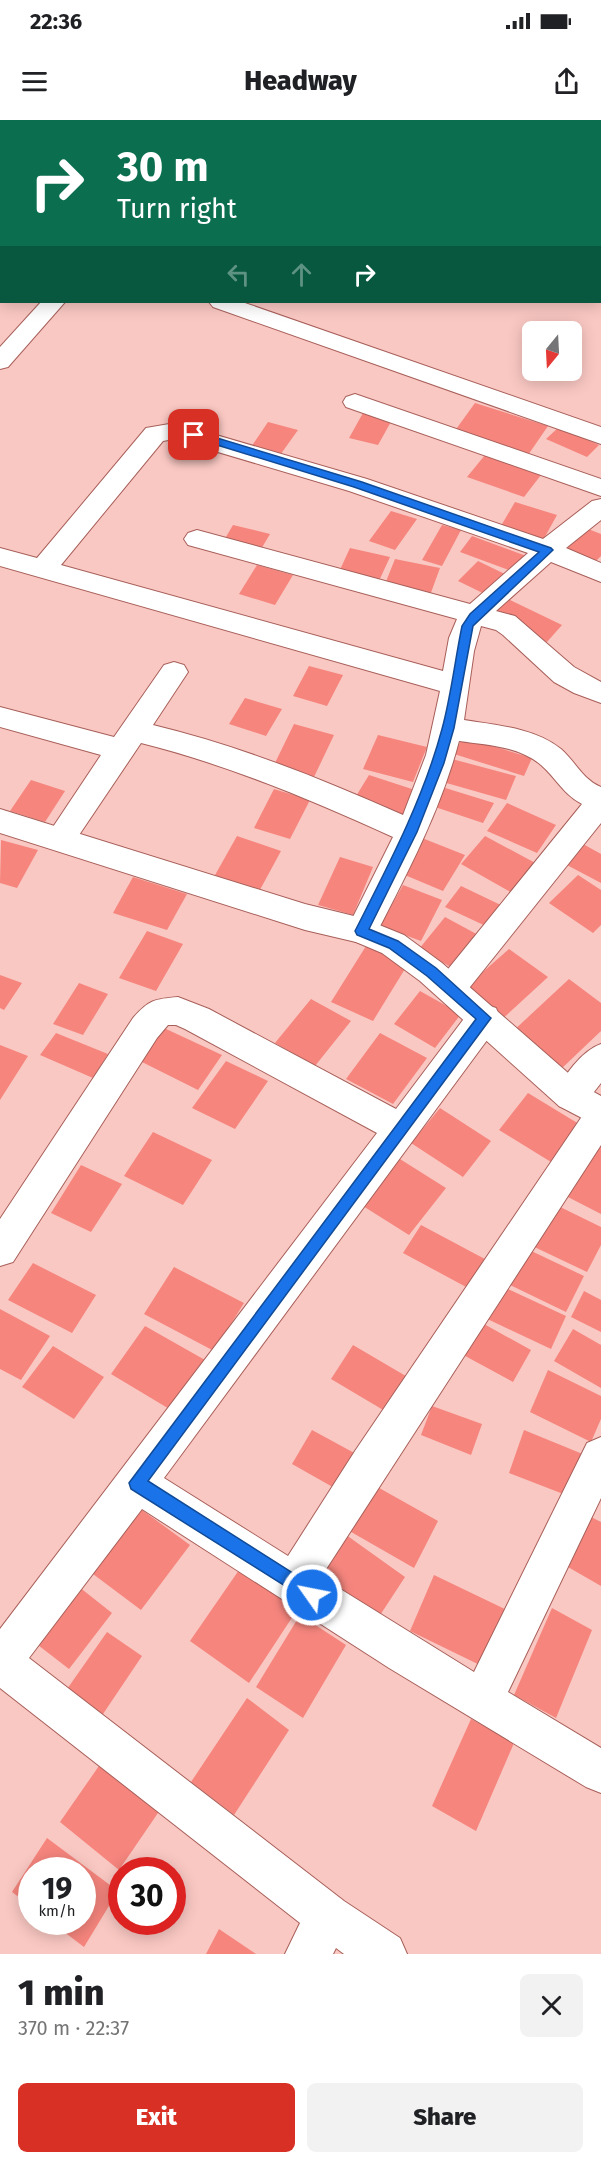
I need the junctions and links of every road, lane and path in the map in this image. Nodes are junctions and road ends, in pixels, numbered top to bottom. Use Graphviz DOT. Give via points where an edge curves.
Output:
graph roads {
  1 [pos="52,303"];
  2 [pos="224,303"];
  3 [pos="0,362"];
  4 [pos="355,402"];
  5 [pos="601,436"];
  6 [pos="601,488"];
  7 [pos="601,507"];
  8 [pos="197,539"];
  9 [pos="547,550"];
  10 [pos="0,557"];
  11 [pos="43,569"];
  12 [pos="601,573"];
  13 [pos="474,616"];
  14 [pos="174,672"];
  15 [pos="455,685"];
  16 [pos="601,693"];
  17 [pos="0,717"];
  18 [pos="448,728"];
  19 [pos="127,741"];
  20 [pos="601,800"];
  21 [pos="0,821"];
  22 [pos="411,832"];
  23 [pos="60,839"];
  24 [pos="362,931"];
  25 [pos="451,988"];
  26 [pos="484,1018"];
  27 [pos="601,1058"];
  28 [pos="571,1096"];
  29 [pos="601,1114"];
  30 [pos="401,1129"];
  31 [pos="0,1250"];
  32 [pos="601,1456"];
  33 [pos="137,1483"];
  34 [pos="294,1583"];
  35 [pos="1,1662"];
  36 [pos="482,1700"];
  37 [pos="601,1772"];
  38 [pos="318,1936"];
  39 [pos="384,1954"];
  1 -- 3 [label="street"];
  2 -- 5 [label="street"];
  4 -- 6 [label="street"];
  7 -- 9 [label="street"];
  8 -- 13 [label="street"];
  9 -- 11 [label="street" via="358,485 194,435 164,431 155,434"];
  9 -- 12 [label="street"];
  9 -- 13 [label="street"];
  10 -- 11 [label="street"];
  11 -- 15 [label="street"];
  13 -- 15 [label="street" via="464,633"];
  13 -- 16 [label="street" via="505,623 558,671"];
  14 -- 19 [label="street"];
  15 -- 18 [label="street"];
  17 -- 19 [label="street"];
  18 -- 20 [label="street" via="542,751 556,760 578,789"];
  18 -- 22 [label="street"];
  19 -- 22 [label="street" via="180,741 222,754 317,789"];
  19 -- 23 [label="street"];
  20 -- 25 [label="street"];
  21 -- 23 [label="street"];
  22 -- 24 [label="street"];
  23 -- 24 [label="street" via="305,917"];
  24 -- 25 [label="street" via="393,944"];
  25 -- 26 [label="street"];
  26 -- 28 [label="street"];
  26 -- 30 [label="street"];
  27 -- 28 [label="street"];
  28 -- 29 [label="street"];
  29 -- 34 [label="street"];
  30 -- 31 [label="street" via="197,1019 178,1011 159,1012"];
  30 -- 33 [label="street"];
  32 -- 36 [label="street"];
  33 -- 34 [label="street"];
  33 -- 35 [label="street"];
  34 -- 36 [label="street"];
  35 -- 38 [label="street"];
  36 -- 37 [label="street"];
  38 -- 39 [label="street"];
}
